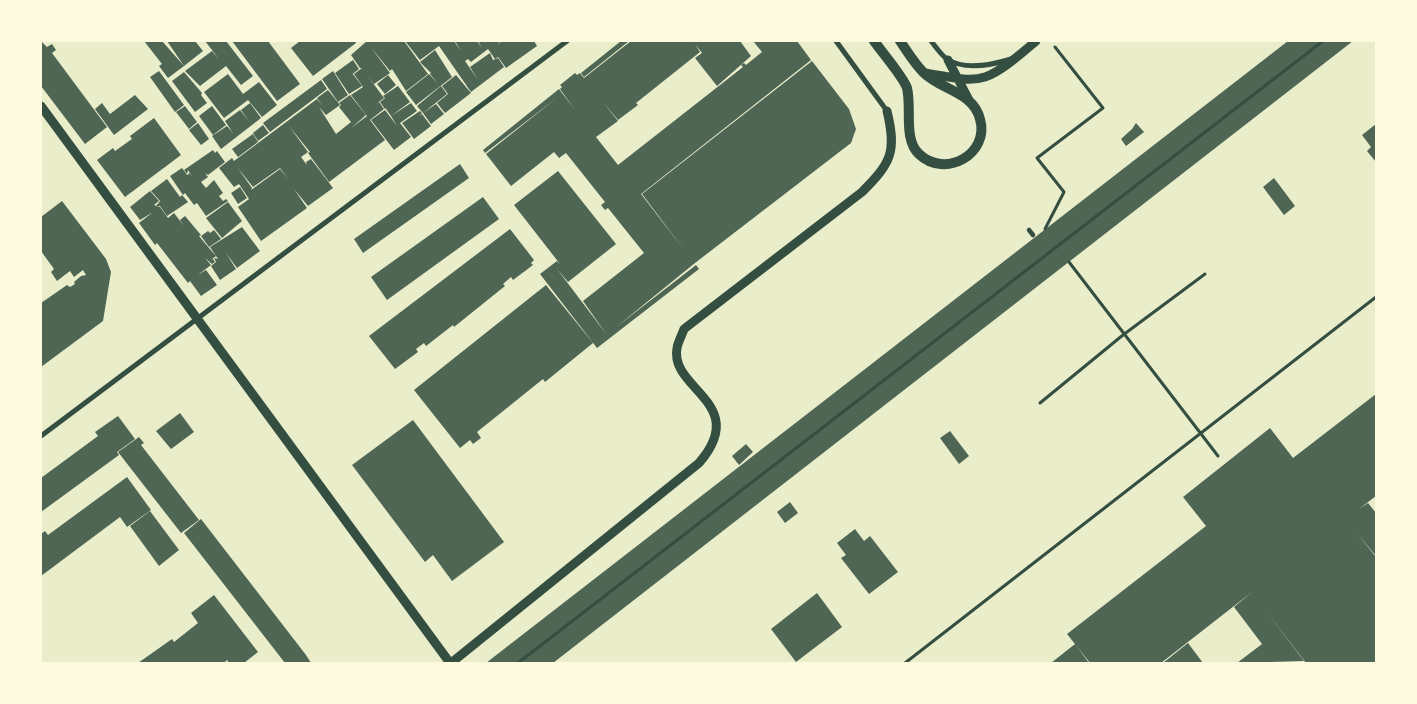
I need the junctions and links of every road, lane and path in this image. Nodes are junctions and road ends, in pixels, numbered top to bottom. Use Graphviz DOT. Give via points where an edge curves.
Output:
graph roads {
  1 [pos="567,41"];
  2 [pos="836,41"];
  3 [pos="874,41"];
  4 [pos="900,41"];
  5 [pos="931,41"];
  6 [pos="1036,41"];
  7 [pos="1323,41"];
  8 [pos="1055,47"];
  9 [pos="1016,58"];
  10 [pos="948,60"];
  11 [pos="924,73"];
  12 [pos="957,78"];
  13 [pos="968,100"];
  14 [pos="41,106"];
  15 [pos="887,111"];
  16 [pos="1045,229"];
  17 [pos="1029,230"];
  18 [pos="1033,235"];
  19 [pos="1069,262"];
  20 [pos="1205,274"];
  21 [pos="1376,297"];
  22 [pos="196,318"];
  23 [pos="1123,335"];
  24 [pos="1040,403"];
  25 [pos="1200,434"];
  26 [pos="41,436"];
  27 [pos="1218,456"];
  28 [pos="450,663"];
  29 [pos="518,663"];
  30 [pos="905,663"];
  1 -- 22 [label="street"];
  2 -- 15 [label="street"];
  3 -- 13 [label="main road" via="907,87 912,144 928,161 951,164 972,153 978,143 981,120"];
  4 -- 11 [label="main road"];
  5 -- 10 [label="street"];
  6 -- 9 [label="street"];
  7 -- 29 [label="path"];
  8 -- 16 [label="path" via="1102,108 1038,158 1064,192"];
  9 -- 10 [label="street" via="993,65 970,66"];
  9 -- 12 [label="street" via="986,77"];
  10 -- 12 [label="street"];
  11 -- 12 [label="street"];
  11 -- 13 [label="main road"];
  12 -- 13 [label="street"];
  14 -- 22 [label="street"];
  15 -- 28 [label="street" via="893,138 890,156 879,175 862,192 684,330 677,349 679,365 711,408 718,427 711,449 698,463"];
  17 -- 18 [label="street"];
  19 -- 23 [label="path"];
  20 -- 23 [label="path"];
  21 -- 25 [label="path"];
  22 -- 26 [label="street"];
  22 -- 28 [label="street"];
  23 -- 24 [label="path"];
  23 -- 25 [label="path"];
  25 -- 27 [label="path"];
  25 -- 30 [label="path"];
}
